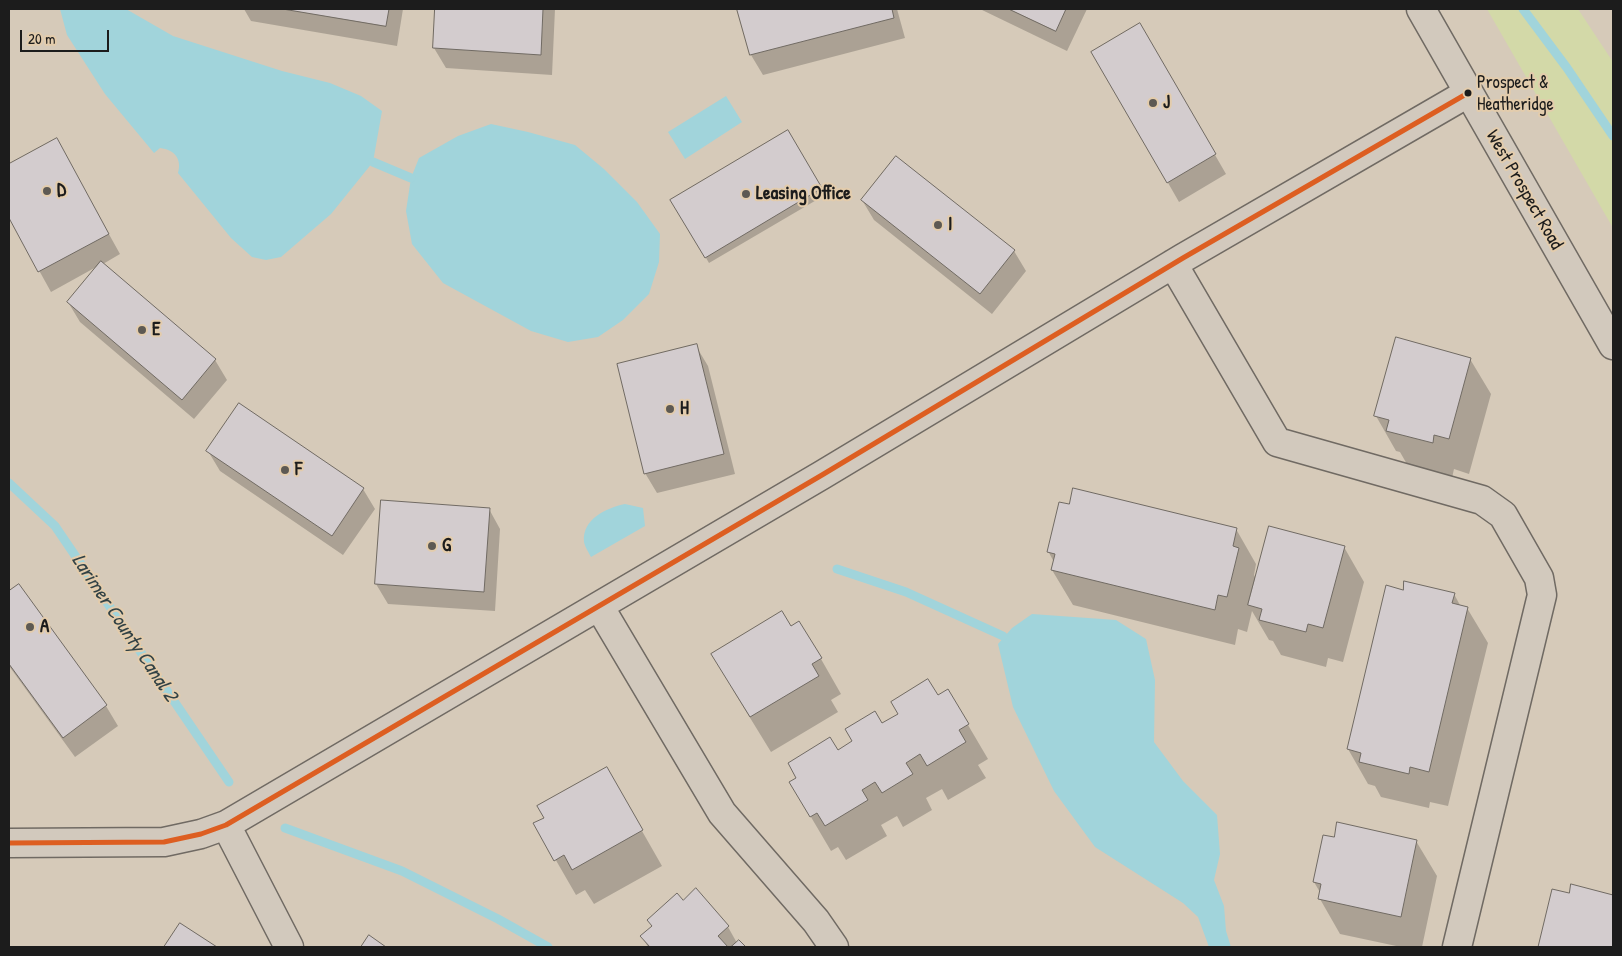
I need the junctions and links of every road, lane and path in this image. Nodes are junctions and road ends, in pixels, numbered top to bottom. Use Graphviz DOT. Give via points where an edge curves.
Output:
graph roads {
  1 [pos="1421,9"];
  2 [pos="1468,93"];
  3 [pos="1174,264"];
  4 [pos="1613,345"];
  5 [pos="599,606"];
  6 [pos="226,826"];
  7 [pos="9,843"];
  8 [pos="289,947"];
  9 [pos="834,947"];
  10 [pos="1457,947"];
  1 -- 2 [label="street, West Prospect Road"];
  2 -- 3 [label="street"];
  2 -- 4 [label="street, West Prospect Road"];
  3 -- 5 [label="street"];
  3 -- 10 [label="street" via="1277,442 1482,500 1502,515 1540,578 1542,595"];
  5 -- 6 [label="street"];
  5 -- 9 [label="street" via="722,813 816,921"];
  6 -- 7 [label="street" via="164,842"];
  6 -- 8 [label="street"];
}
